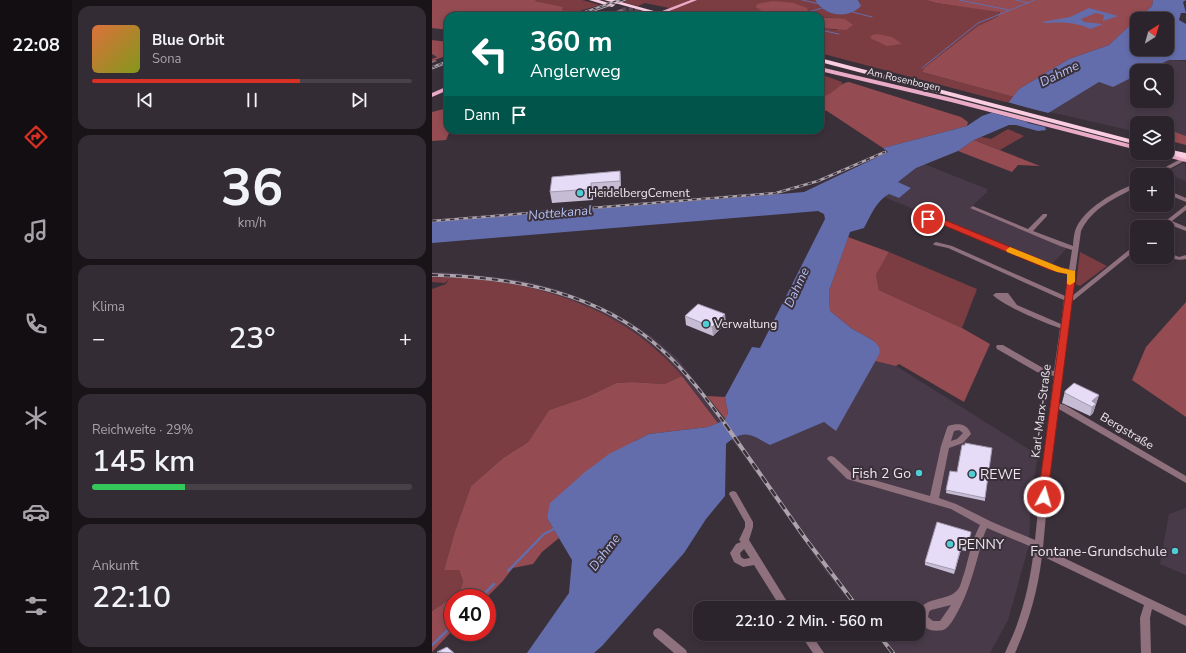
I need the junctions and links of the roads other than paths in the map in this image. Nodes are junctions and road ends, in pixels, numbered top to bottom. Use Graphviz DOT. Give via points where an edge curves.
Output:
graph roads {
  1 [pos="594,0"];
  2 [pos="606,0"];
  3 [pos="695,0"];
  4 [pos="622,10"];
  5 [pos="617,12"];
  6 [pos="638,12"];
  7 [pos="652,12"];
  8 [pos="664,12"];
  9 [pos="824,57"];
  10 [pos="824,61"];
  11 [pos="824,70"];
  12 [pos="444,90"];
  13 [pos="432,95"];
  14 [pos="987,104"];
  15 [pos="1070,126"];
  16 [pos="1130,137"];
  17 [pos="1130,141"];
  18 [pos="1130,146"];
  19 [pos="1174,150"];
  20 [pos="1186,150"];
  21 [pos="1174,153"];
  22 [pos="1186,158"];
  23 [pos="1167,168"];
  24 [pos="1130,189"];
  25 [pos="1174,195"];
  26 [pos="1186,200"];
  27 [pos="1186,207"];
  28 [pos="973,208"];
  29 [pos="1045,215"];
  30 [pos="928,219"];
  31 [pos="1170,220"];
  32 [pos="1174,224"];
  33 [pos="1186,229"];
  34 [pos="1029,231"];
  35 [pos="936,244"];
  36 [pos="1075,249"];
  37 [pos="1130,252"];
  38 [pos="1174,257"];
  39 [pos="1186,257"];
  40 [pos="1072,272"];
  41 [pos="1068,299"];
  42 [pos="1014,305"];
  43 [pos="1065,327"];
  44 [pos="1000,347"];
  45 [pos="1058,375"];
  46 [pos="1055,405"];
  47 [pos="945,446"];
  48 [pos="832,459"];
  49 [pos="1186,480"];
  50 [pos="733,494"];
  51 [pos="934,500"];
  52 [pos="986,523"];
  53 [pos="746,544"];
  54 [pos="1039,548"];
  55 [pos="757,561"];
  56 [pos="960,593"];
  57 [pos="782,601"];
  58 [pos="1149,603"];
  59 [pos="1186,621"];
  60 [pos="658,633"];
  61 [pos="810,641"];
  62 [pos="682,653"];
  63 [pos="819,653"];
  64 [pos="1010,653"];
  65 [pos="1146,653"];
  1 -- 6 [label="highway"];
  2 -- 7 [label="highway"];
  3 -- 8 [label="main road"];
  4 -- 5 [label="street"];
  9 -- 14 [label="highway"];
  10 -- 14 [label="highway"];
  11 -- 14 [label="main road, Am Rosenbogen"];
  12 -- 13 [label="main road"];
  14 -- 15 [label="highway"];
  15 -- 16 [label="highway"];
  15 -- 17 [label="highway"];
  15 -- 18 [label="main road"];
  19 -- 20 [label="highway"];
  21 -- 22 [label="highway"];
  22 -- 23 [label="street"];
  24 -- 36 [label="street, Karl-Marx-Straße" via="1088,215 1079,228"];
  25 -- 26 [label="street"];
  27 -- 31 [label="street"];
  28 -- 34 [label="street"];
  29 -- 34 [label="street"];
  30 -- 40 [label="street" via="937,220 1053,268"];
  32 -- 33 [label="street"];
  34 -- 36 [label="street"];
  35 -- 41 [label="street" via="950,247"];
  36 -- 40 [label="street, Karl-Marx-Straße"];
  37 -- 41 [label="street" via="1074,297"];
  38 -- 39 [label="street" via="1179,259"];
  40 -- 41 [label="street, Karl-Marx-Straße"];
  41 -- 43 [label="street, Karl-Marx-Straße"];
  42 -- 43 [label="street"];
  43 -- 45 [label="street, Karl-Marx-Straße"];
  44 -- 45 [label="street" via="1040,370"];
  45 -- 46 [label="street, Karl-Marx-Straße"];
  46 -- 49 [label="street, Bergstraße"];
  46 -- 54 [label="street, Karl-Marx-Straße"];
  47 -- 51 [label="street"];
  48 -- 51 [label="street" via="850,477"];
  50 -- 53 [label="street" via="749,522 750,527 744,540"];
  51 -- 52 [label="street" via="953,506"];
  52 -- 54 [label="street"];
  52 -- 56 [label="street" via="979,533 970,570"];
  53 -- 55 [label="street"];
  53 -- 55 [label="street" via="739,547 735,553 736,559 743,563"];
  54 -- 58 [label="street"];
  54 -- 64 [label="street, Karl-Marx-Straße" via="1024,621"];
  55 -- 57 [label="street"];
  58 -- 59 [label="street"];
  58 -- 65 [label="street" via="1146,618"];
  60 -- 62 [label="street"];
  61 -- 63 [label="street"];
}
